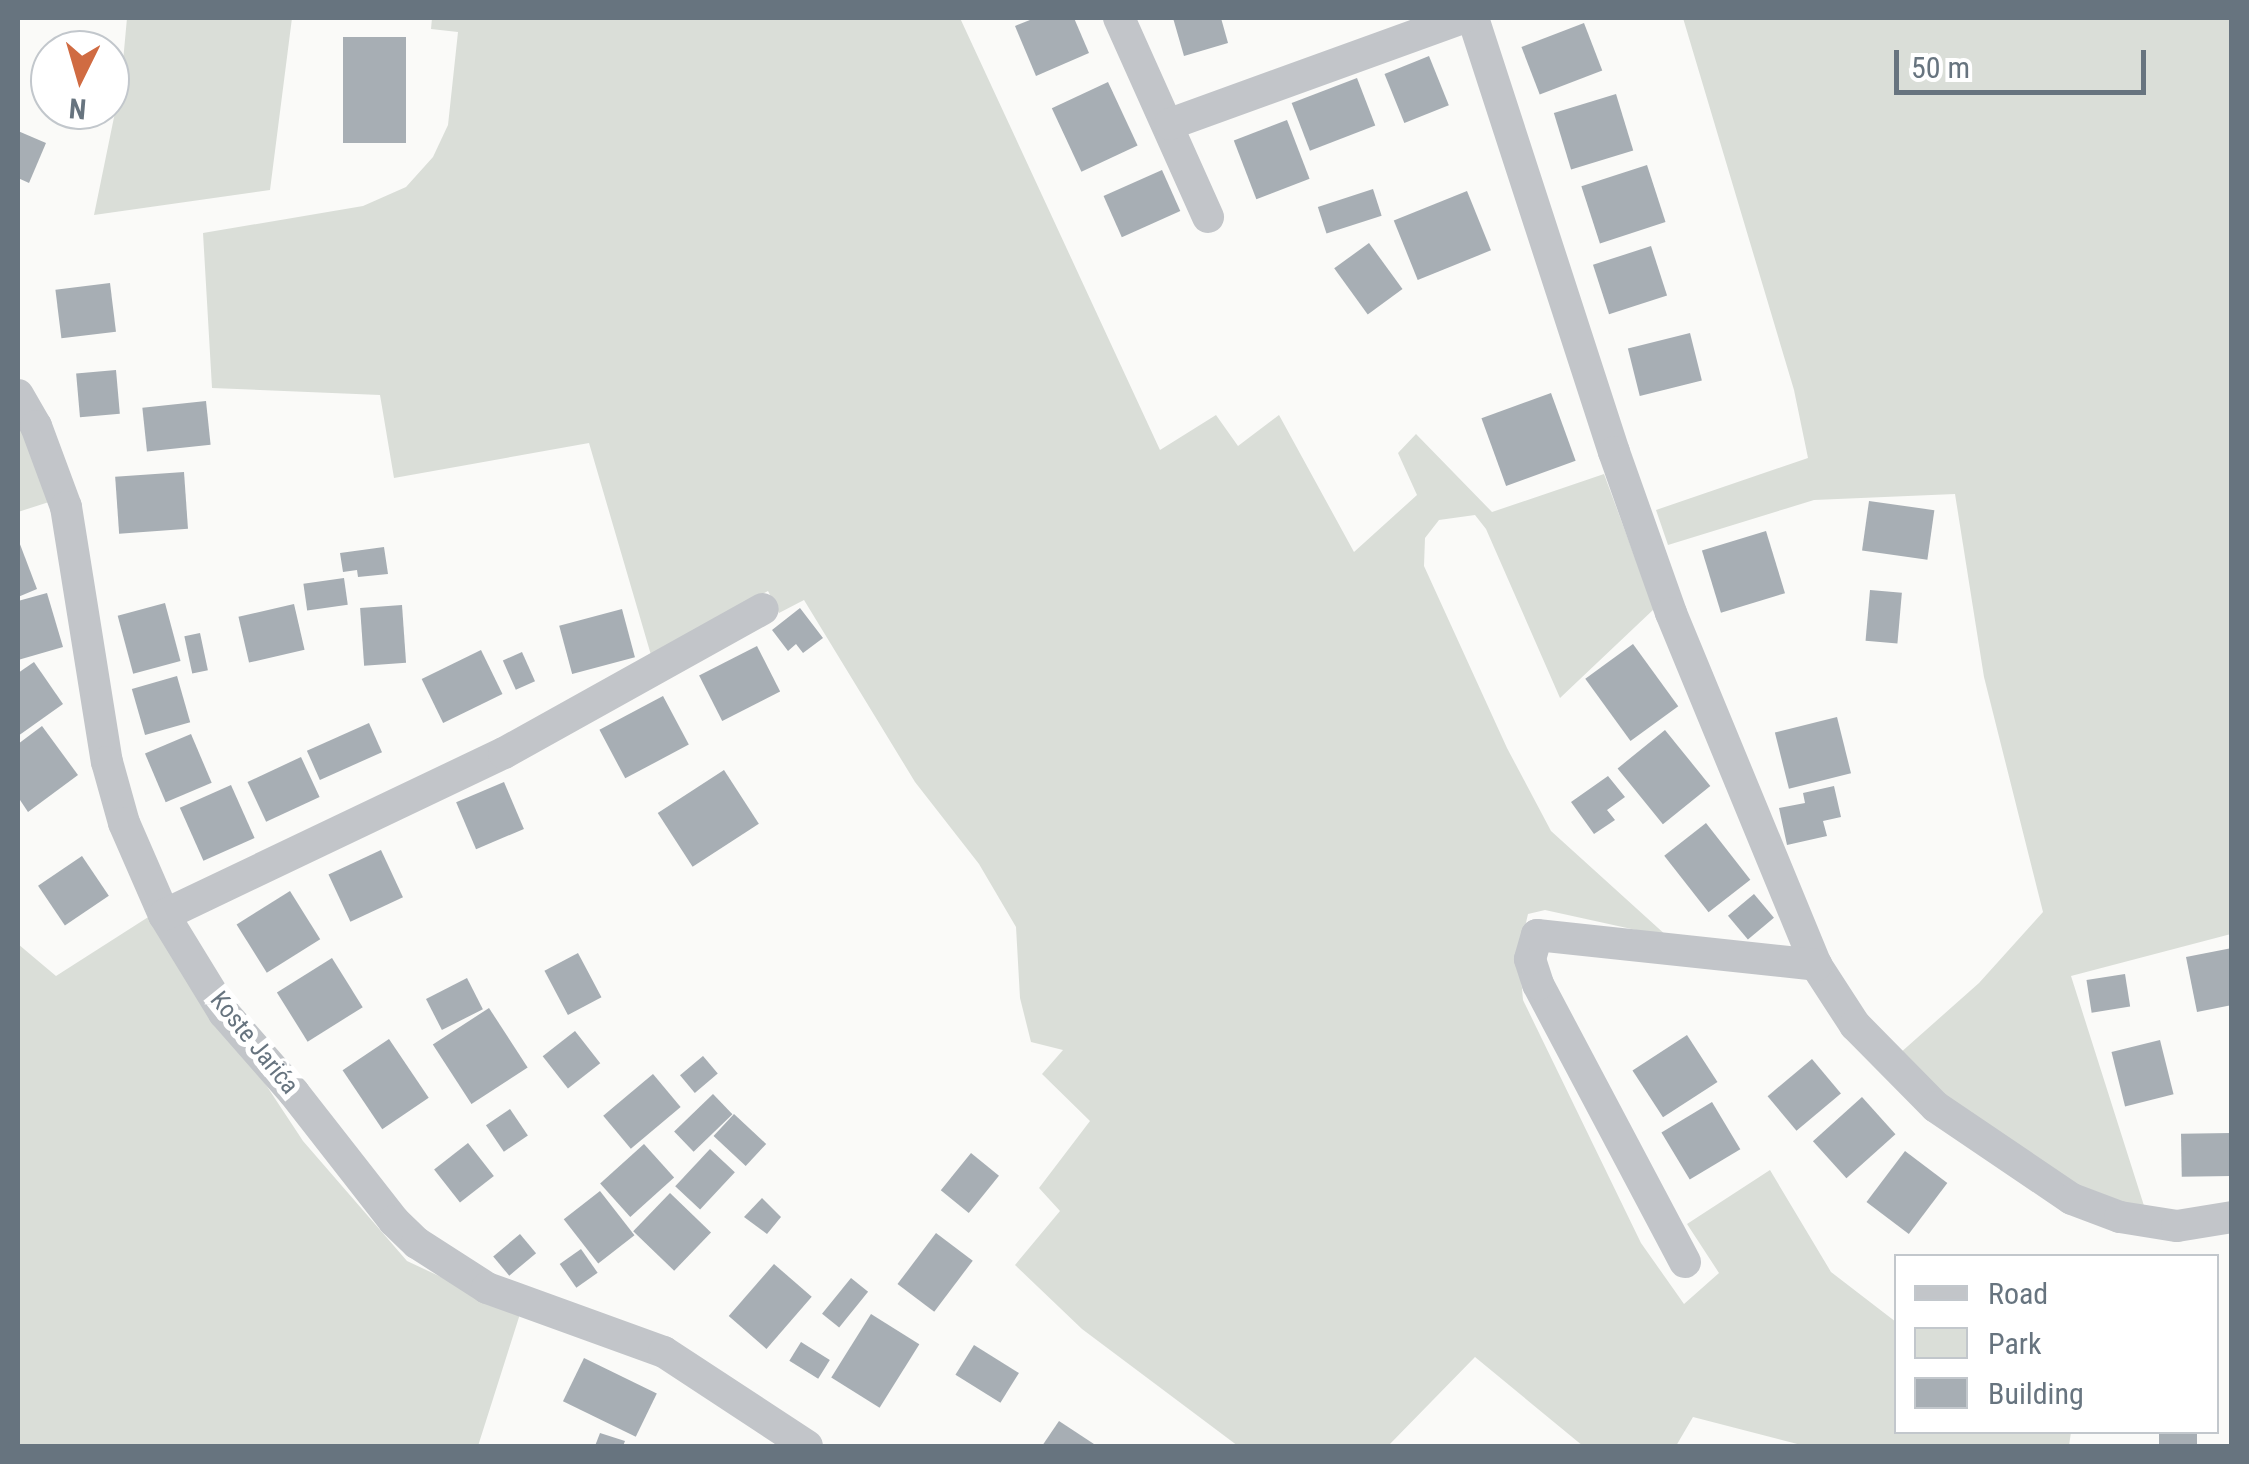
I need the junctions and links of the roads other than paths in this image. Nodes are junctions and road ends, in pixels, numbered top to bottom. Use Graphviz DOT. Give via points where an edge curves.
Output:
graph roads {
  1 [pos="1120,18"];
  2 [pos="1463,18"];
  3 [pos="1473,18"];
  4 [pos="1170,124"];
  5 [pos="1208,217"];
  6 [pos="18,395"];
  7 [pos="763,609"];
  8 [pos="164,915"];
  9 [pos="1816,965"];
  10 [pos="2232,1217"];
  11 [pos="1685,1262"];
  12 [pos="807,1446"];
  1 -- 4 [label="street"];
  2 -- 4 [label="street"];
  3 -- 9 [label="street" via="1664,595"];
  4 -- 5 [label="street"];
  6 -- 8 [label="street, Koste Jarića" via="66,507 107,762 124,823"];
  7 -- 8 [label="street" via="504,753"];
  8 -- 12 [label="street, Koste Jarića" via="224,1013 418,1243 488,1288 664,1352"];
  9 -- 10 [label="street" via="1855,1024 1936,1107 2072,1199 2120,1217 2177,1226"];
  9 -- 11 [label="street" via="1538,935 1530,959 1538,984"];
}
